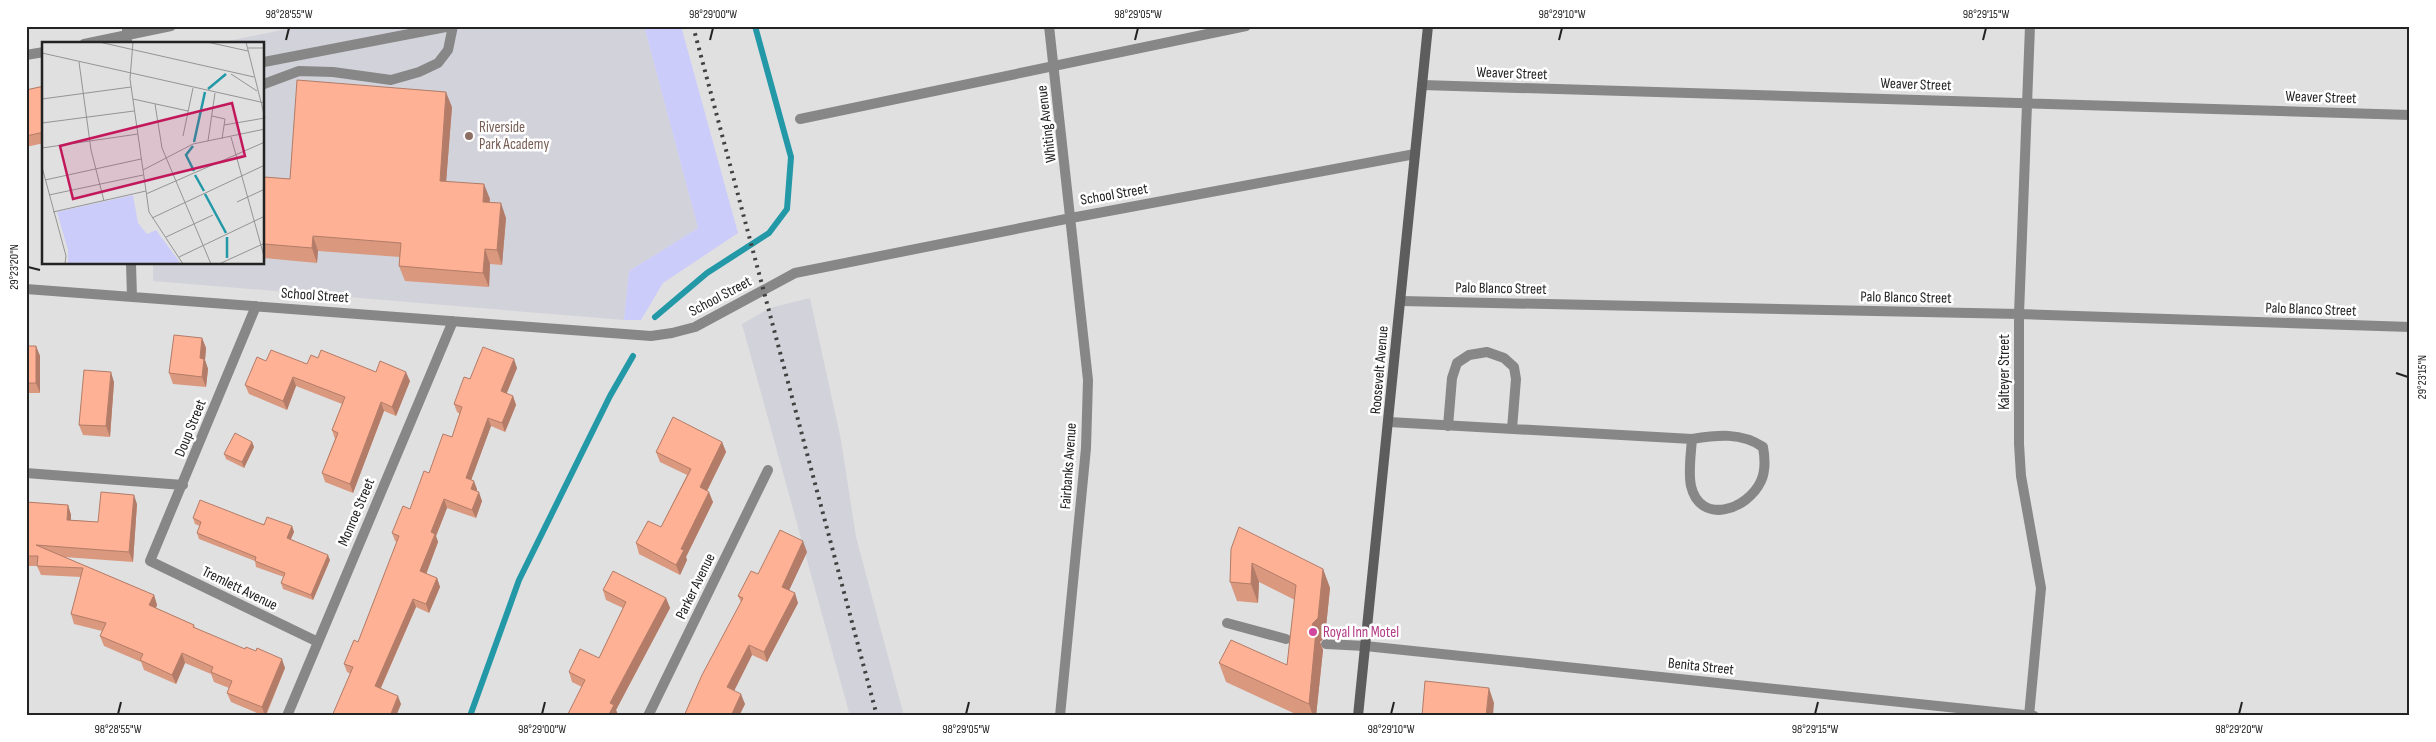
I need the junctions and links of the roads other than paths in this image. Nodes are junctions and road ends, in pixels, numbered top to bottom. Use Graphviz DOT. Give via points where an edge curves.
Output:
graph roads {
  1 [pos="171,26"];
  2 [pos="452,26"];
  3 [pos="1050,26"];
  4 [pos="1246,26"];
  5 [pos="1428,26"];
  6 [pos="2030,26"];
  7 [pos="127,35"];
  8 [pos="94,42"];
  9 [pos="42,52"];
  10 [pos="26,55"];
  11 [pos="265,62"];
  12 [pos="1054,65"];
  13 [pos="265,84"];
  14 [pos="1422,85"];
  15 [pos="2026,102"];
  16 [pos="2410,115"];
  17 [pos="800,119"];
  18 [pos="1415,154"];
  19 [pos="1072,218"];
  20 [pos="131,265"];
  21 [pos="26,289"];
  22 [pos="132,296"];
  23 [pos="1401,301"];
  24 [pos="256,306"];
  25 [pos="2019,314"];
  26 [pos="453,321"];
  27 [pos="2410,327"];
  28 [pos="1389,422"];
  29 [pos="1448,426"];
  30 [pos="1512,429"];
  31 [pos="1692,439"];
  32 [pos="768,470"];
  33 [pos="26,473"];
  34 [pos="183,484"];
  35 [pos="150,561"];
  36 [pos="1227,623"];
  37 [pos="1286,640"];
  38 [pos="318,642"];
  39 [pos="1326,644"];
  40 [pos="1365,646"];
  41 [pos="287,716"];
  42 [pos="648,716"];
  43 [pos="1060,716"];
  44 [pos="1358,716"];
  45 [pos="2029,716"];
  46 [pos="2034,716"];
  1 -- 7 [label="street"];
  2 -- 11 [label="street"];
  2 -- 13 [label="street" via="448,50 438,63 419,72 391,80 299,71"];
  3 -- 12 [label="street, Whiting Avenue"];
  4 -- 12 [label="street"];
  5 -- 14 [label="main road, Roosevelt Avenue"];
  6 -- 15 [label="street, Kalteyer Street"];
  7 -- 8 [label="street"];
  9 -- 10 [label="street"];
  12 -- 17 [label="street"];
  12 -- 19 [label="street, Whiting Avenue"];
  14 -- 15 [label="street, Weaver Street"];
  14 -- 18 [label="main road, Roosevelt Avenue"];
  15 -- 16 [label="street, Weaver Street"];
  15 -- 25 [label="street, Kalteyer Street"];
  18 -- 19 [label="street, School Street"];
  18 -- 23 [label="main road, Roosevelt Avenue"];
  19 -- 26 [label="street, School Street" via="795,273 695,327 672,334 651,336"];
  19 -- 43 [label="street, Fairbanks Avenue" via="1088,380 1086,448"];
  20 -- 22 [label="street"];
  21 -- 22 [label="street, School Street"];
  22 -- 24 [label="street, School Street"];
  23 -- 25 [label="street, Palo Blanco Street"];
  23 -- 28 [label="main road, Roosevelt Avenue"];
  24 -- 26 [label="street, School Street"];
  24 -- 34 [label="street, Doup Street"];
  25 -- 27 [label="street, Palo Blanco Street"];
  25 -- 45 [label="street, Kalteyer Street" via="2021,476 2041,588"];
  26 -- 38 [label="street, Monroe Street"];
  28 -- 29 [label="street"];
  28 -- 40 [label="main road, Roosevelt Avenue"];
  29 -- 30 [label="street"];
  29 -- 30 [label="street" via="1452,378 1457,363 1469,355 1487,352 1504,358 1514,367"];
  30 -- 31 [label="street"];
  31 -- 31 [label="street" via="1735,435 1763,446 1765,462 1760,482 1736,508 1722,510 1698,501 1691,486"];
  32 -- 42 [label="street, Parker Avenue"];
  33 -- 34 [label="street"];
  34 -- 35 [label="street, Doup Street"];
  35 -- 38 [label="street, Tremlett Avenue"];
  36 -- 37 [label="street"];
  38 -- 41 [label="street, Monroe Street"];
  39 -- 40 [label="street, Benita Street"];
  40 -- 44 [label="main road, Roosevelt Avenue"];
  40 -- 45 [label="street, Benita Street"];
  45 -- 46 [label="street, Benita Street"];
}
